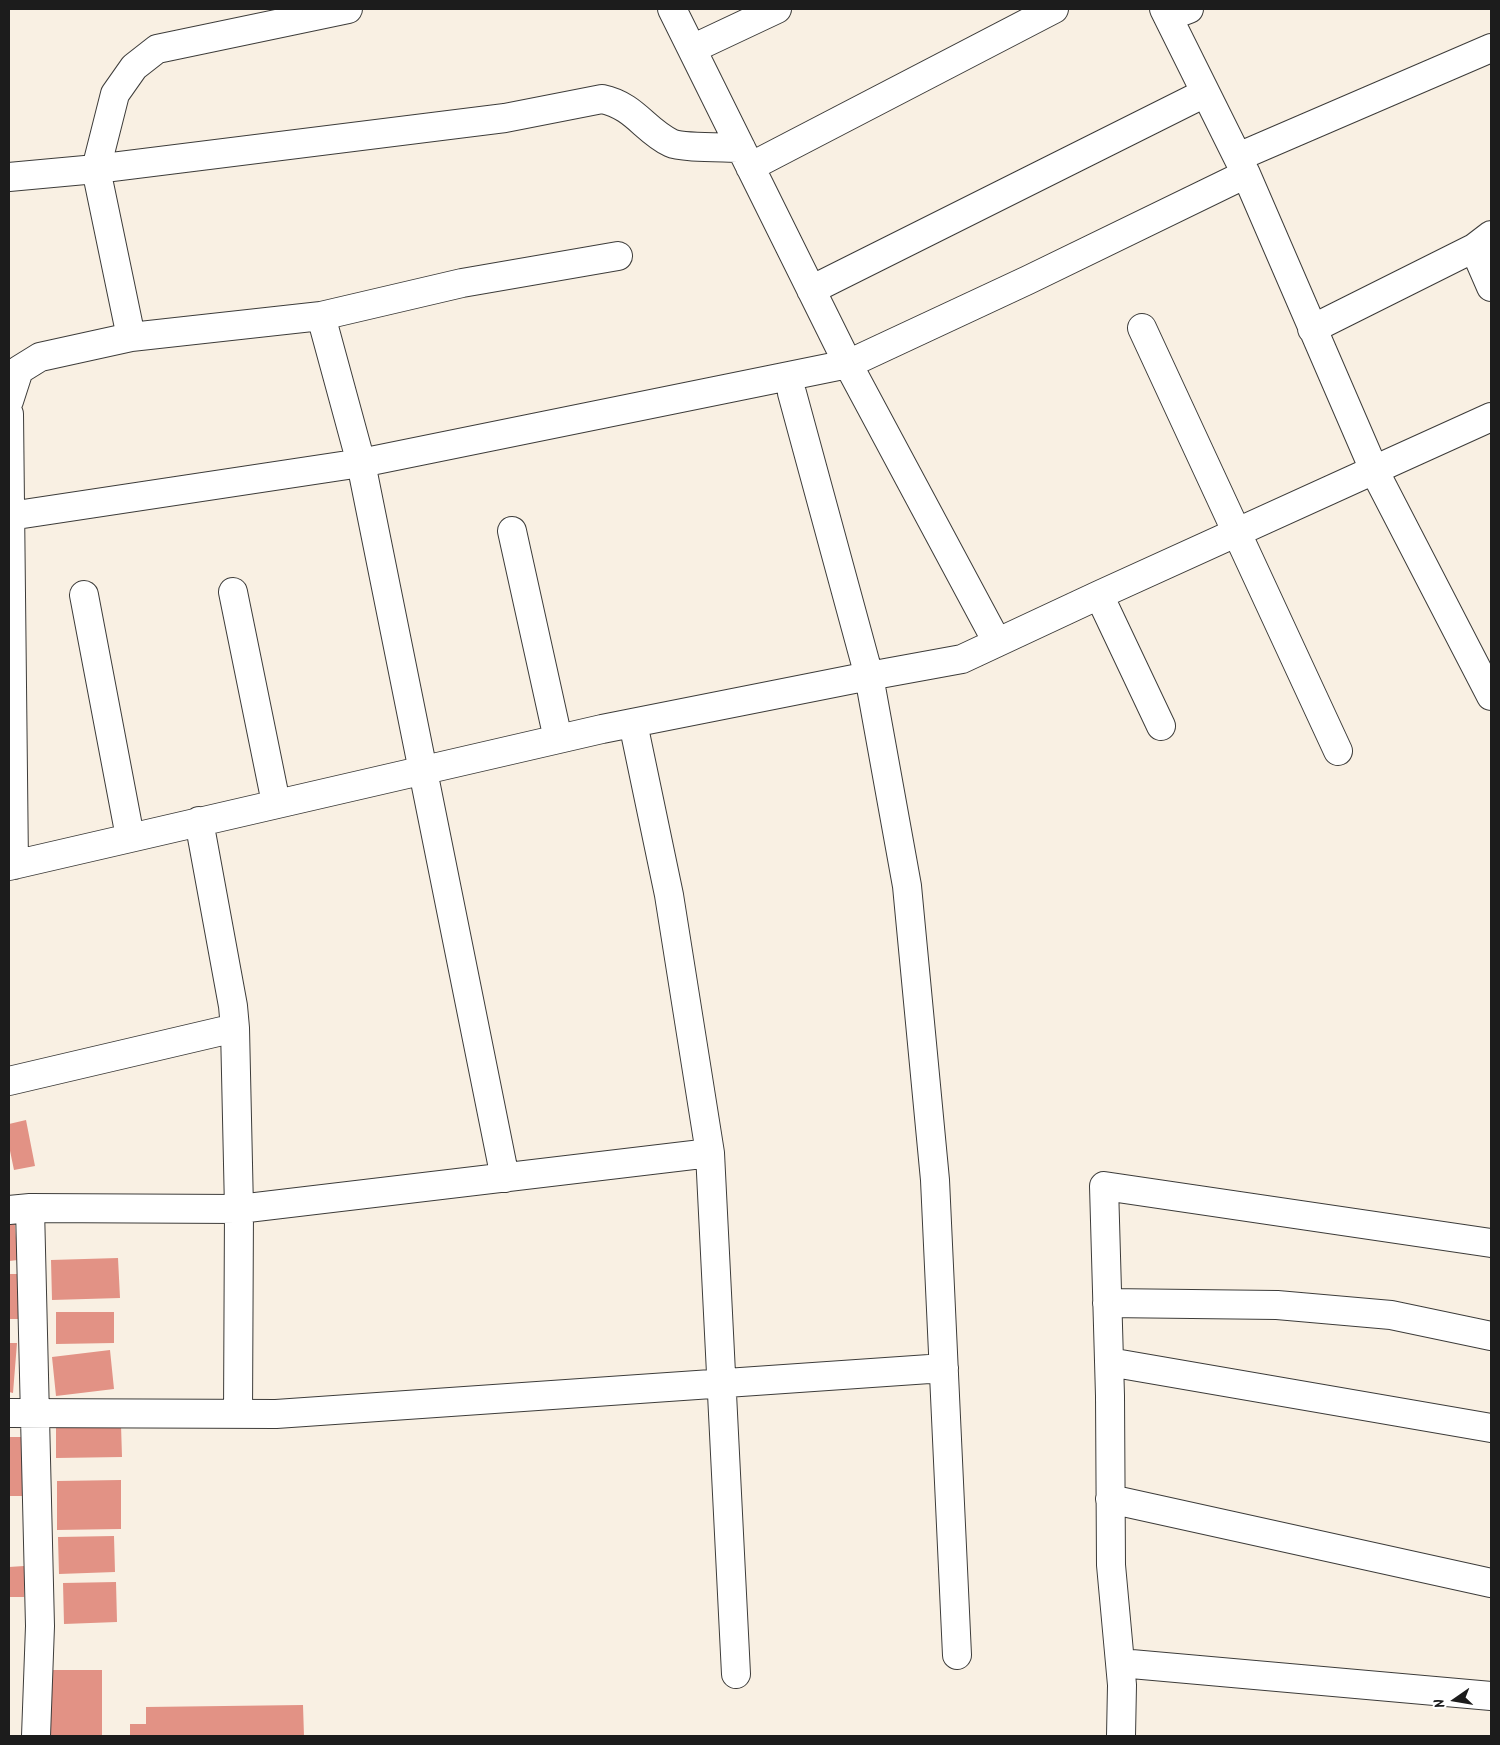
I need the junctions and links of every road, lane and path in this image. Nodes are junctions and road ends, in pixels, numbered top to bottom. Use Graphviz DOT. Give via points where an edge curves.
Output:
graph roads {
  1 [pos="348,9"];
  2 [pos="672,9"];
  3 [pos="777,9"];
  4 [pos="1054,9"];
  5 [pos="1174,12"];
  6 [pos="1491,48"];
  7 [pos="692,49"];
  8 [pos="1206,93"];
  9 [pos="746,158"];
  10 [pos="1242,166"];
  11 [pos="96,169"];
  12 [pos="9,177"];
  13 [pos="1483,242"];
  14 [pos="618,256"];
  15 [pos="1491,287"];
  16 [pos="811,290"];
  17 [pos="321,316"];
  18 [pos="1142,328"];
  19 [pos="1312,329"];
  20 [pos="131,337"];
  21 [pos="848,364"];
  22 [pos="792,393"];
  23 [pos="9,401"];
  24 [pos="9,414"];
  25 [pos="1491,417"];
  26 [pos="361,463"];
  27 [pos="1374,470"];
  28 [pos="10,516"];
  29 [pos="512,531"];
  30 [pos="1236,532"];
  31 [pos="233,592"];
  32 [pos="84,595"];
  33 [pos="1099,595"];
  34 [pos="997,642"];
  35 [pos="869,676"];
  36 [pos="1491,696"];
  37 [pos="633,723"];
  38 [pos="1161,726"];
  39 [pos="558,739"];
  40 [pos="1338,751"];
  41 [pos="423,770"];
  42 [pos="276,803"];
  43 [pos="199,821"];
  44 [pos="130,837"];
  45 [pos="11,865"];
  46 [pos="235,1028"];
  47 [pos="9,1081"];
  48 [pos="710,1153"];
  49 [pos="505,1178"];
  50 [pos="19,1209"];
  51 [pos="238,1209"];
  52 [pos="1491,1243"];
  53 [pos="1107,1303"];
  54 [pos="1491,1336"];
  55 [pos="1109,1362"];
  56 [pos="944,1368"];
  57 [pos="722,1383"];
  58 [pos="22,1413"];
  59 [pos="238,1414"];
  60 [pos="1491,1428"];
  61 [pos="1110,1499"];
  62 [pos="1491,1583"];
  63 [pos="957,1654"];
  64 [pos="1120,1663"];
  65 [pos="736,1674"];
  66 [pos="1491,1696"];
  67 [pos="36,1736"];
  68 [pos="1121,1736"];
  1 -- 11 [label="street" via="157,49 134,67 115,94"];
  2 -- 7 [label="street"];
  3 -- 7 [label="street"];
  4 -- 9 [label="street"];
  5 -- 8 [label="street"];
  6 -- 10 [label="street"];
  7 -- 9 [label="street"];
  8 -- 10 [label="street"];
  8 -- 16 [label="street"];
  9 -- 11 [label="street" via="673,144 627,108 602,99 505,118"];
  9 -- 16 [label="street"];
  10 -- 19 [label="street"];
  10 -- 21 [label="street" via="1028,280"];
  11 -- 12 [label="street"];
  11 -- 20 [label="street"];
  13 -- 15 [label="street"];
  13 -- 19 [label="street"];
  14 -- 17 [label="street" via="462,283"];
  16 -- 21 [label="street"];
  17 -- 20 [label="street"];
  17 -- 26 [label="street"];
  18 -- 30 [label="street"];
  19 -- 27 [label="street"];
  20 -- 23 [label="street" via="40,357 19,370"];
  21 -- 26 [label="street"];
  21 -- 34 [label="street"];
  22 -- 35 [label="street"];
  24 -- 28 [label="street"];
  25 -- 27 [label="street"];
  26 -- 28 [label="street"];
  26 -- 41 [label="street"];
  27 -- 30 [label="street"];
  27 -- 36 [label="street"];
  28 -- 45 [label="street"];
  29 -- 39 [label="street"];
  30 -- 33 [label="street"];
  30 -- 40 [label="street"];
  31 -- 42 [label="street"];
  32 -- 44 [label="street"];
  33 -- 34 [label="street"];
  33 -- 38 [label="street"];
  34 -- 35 [label="street" via="962,659"];
  35 -- 37 [label="street"];
  35 -- 56 [label="street" via="907,886 935,1180"];
  37 -- 39 [label="street"];
  37 -- 48 [label="street" via="669,895"];
  39 -- 41 [label="street"];
  41 -- 42 [label="street"];
  41 -- 49 [label="street"];
  42 -- 43 [label="street"];
  43 -- 44 [label="street"];
  43 -- 46 [label="street"];
  44 -- 45 [label="street"];
  46 -- 47 [label="street"];
  46 -- 51 [label="street"];
  48 -- 49 [label="street"];
  48 -- 57 [label="street"];
  49 -- 51 [label="street"];
  50 -- 51 [label="street"];
  50 -- 58 [label="street"];
  51 -- 59 [label="street"];
  52 -- 53 [label="street" via="1104,1186"];
  53 -- 54 [label="street" via="1277,1305 1391,1315"];
  53 -- 55 [label="street"];
  55 -- 60 [label="street"];
  55 -- 61 [label="street"];
  56 -- 57 [label="street"];
  56 -- 63 [label="street"];
  57 -- 59 [label="street"];
  57 -- 65 [label="street"];
  58 -- 59 [label="street"];
  58 -- 67 [label="street" via="40,1626"];
  61 -- 62 [label="street"];
  61 -- 64 [label="street" via="1111,1565"];
  64 -- 66 [label="street"];
  64 -- 68 [label="street"];
}
